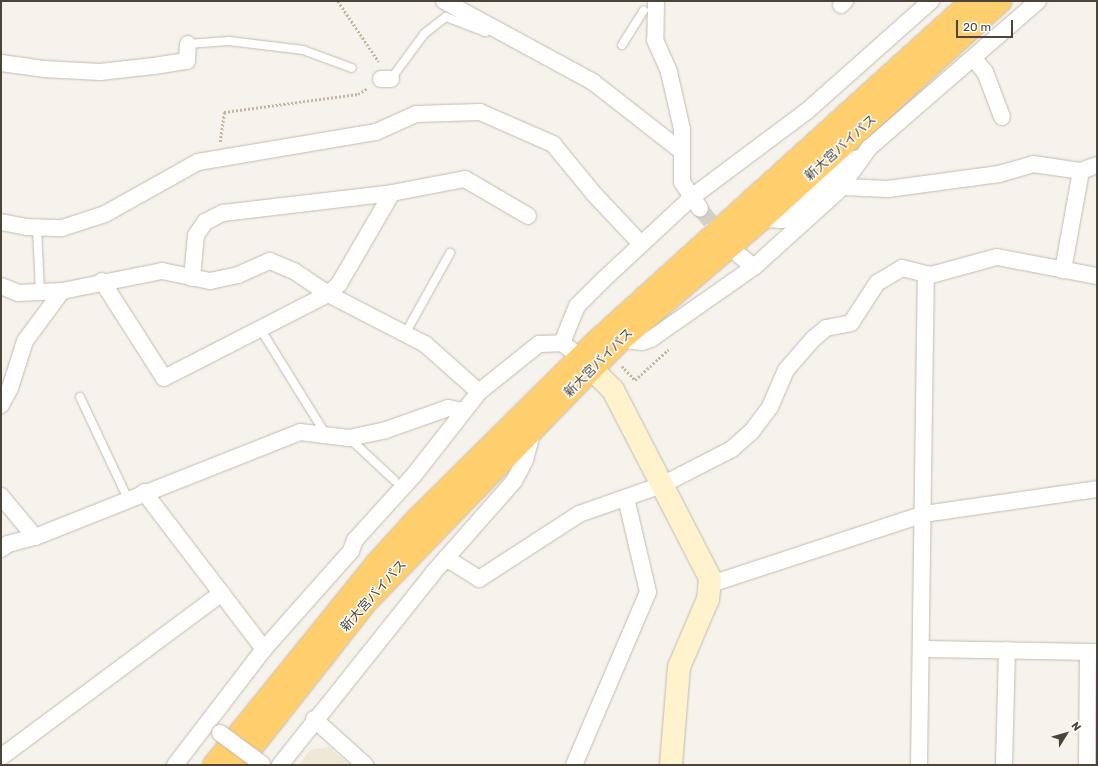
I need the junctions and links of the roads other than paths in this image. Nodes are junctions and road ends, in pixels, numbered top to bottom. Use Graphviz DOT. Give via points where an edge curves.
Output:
graph roads {
  1 [pos="444,1"];
  2 [pos="931,1"];
  3 [pos="972,1"];
  4 [pos="1001,1"];
  5 [pos="1038,1"];
  6 [pos="650,5"];
  7 [pos="493,29"];
  8 [pos="188,44"];
  9 [pos="622,45"];
  10 [pos="974,59"];
  11 [pos="1,63"];
  12 [pos="352,68"];
  13 [pos="386,79"];
  14 [pos="1002,117"];
  15 [pos="869,148"];
  16 [pos="680,150"];
  17 [pos="1097,166"];
  18 [pos="1081,172"];
  19 [pos="842,187"];
  20 [pos="392,193"];
  21 [pos="696,203"];
  22 [pos="528,216"];
  23 [pos="762,219"];
  24 [pos="1,222"];
  25 [pos="37,228"];
  26 [pos="641,244"];
  27 [pos="450,253"];
  28 [pos="739,255"];
  29 [pos="754,267"];
  30 [pos="1063,270"];
  31 [pos="926,274"];
  32 [pos="1097,276"];
  33 [pos="192,278"];
  34 [pos="102,281"];
  35 [pos="1,286"];
  36 [pos="40,291"];
  37 [pos="62,291"];
  38 [pos="328,294"];
  39 [pos="261,330"];
  40 [pos="405,334"];
  41 [pos="621,340"];
  42 [pos="562,343"];
  43 [pos="585,364"];
  44 [pos="479,392"];
  45 [pos="80,397"];
  46 [pos="1,405"];
  47 [pos="464,411"];
  48 [pos="533,430"];
  49 [pos="326,435"];
  50 [pos="349,438"];
  51 [pos="394,480"];
  52 [pos="662,485"];
  53 [pos="1097,489"];
  54 [pos="144,492"];
  55 [pos="1,496"];
  56 [pos="626,498"];
  57 [pos="128,499"];
  58 [pos="924,514"];
  59 [pos="35,537"];
  60 [pos="1,549"];
  61 [pos="446,558"];
  62 [pos="711,584"];
  63 [pos="222,593"];
  64 [pos="264,649"];
  65 [pos="921,649"];
  66 [pos="1007,650"];
  67 [pos="1093,652"];
  68 [pos="314,720"];
  69 [pos="206,723"];
  70 [pos="1092,730"];
  71 [pos="1,757"];
  72 [pos="175,765"];
  73 [pos="214,765"];
  74 [pos="238,765"];
  75 [pos="263,765"];
  76 [pos="280,765"];
  77 [pos="365,765"];
  78 [pos="574,765"];
  79 [pos="671,765"];
  80 [pos="919,765"];
  81 [pos="1004,765"];
  82 [pos="1087,765"];
  1 -- 7 [label="street"];
  2 -- 21 [label="street"];
  3 -- 43 [label="highway, 新大宮バイパス"];
  4 -- 23 [label="highway, 新大宮バイパス"];
  5 -- 10 [label="street"];
  6 -- 9 [label="lane"];
  6 -- 16 [label="street" via="655,40 669,72 682,129"];
  7 -- 13 [label="lane" via="485,32 446,17 424,34"];
  7 -- 16 [label="street" via="593,82"];
  8 -- 11 [label="street" via="187,61 100,72 44,69"];
  8 -- 12 [label="lane" via="229,41 304,50"];
  10 -- 14 [label="street" via="985,72"];
  10 -- 15 [label="street"];
  15 -- 19 [label="street"];
  15 -- 23 [label="street" via="794,214 782,220"];
  16 -- 21 [label="street" via="682,182"];
  17 -- 18 [label="street"];
  18 -- 19 [label="street" via="1033,164 999,174 888,189"];
  18 -- 30 [label="street"];
  19 -- 29 [label="street"];
  20 -- 22 [label="street" via="465,179"];
  20 -- 33 [label="street" via="223,214 205,222 196,235"];
  20 -- 38 [label="street" via="339,284"];
  21 -- 26 [label="street"];
  23 -- 41 [label="highway, 新大宮バイパス"];
  24 -- 25 [label="street"];
  25 -- 26 [label="street" via="62,228 105,214 198,162 376,132 416,114 480,112 554,144 594,194"];
  25 -- 36 [label="lane"];
  26 -- 42 [label="street" via="577,306"];
  27 -- 40 [label="lane"];
  28 -- 29 [label="street"];
  29 -- 41 [label="street" via="651,339 642,342"];
  30 -- 31 [label="street" via="997,257"];
  30 -- 32 [label="street"];
  31 -- 52 [label="street" via="902,268 877,283 851,323 826,328 786,370 770,407 752,431 732,449"];
  31 -- 58 [label="street"];
  33 -- 34 [label="street" via="162,271"];
  33 -- 38 [label="street" via="210,281 238,275 270,261 294,271"];
  34 -- 37 [label="street"];
  34 -- 39 [label="street" via="164,378"];
  35 -- 36 [label="street" via="18,293"];
  36 -- 37 [label="street"];
  37 -- 46 [label="street" via="25,341 10,388"];
  38 -- 39 [label="street"];
  38 -- 40 [label="street"];
  39 -- 49 [label="lane"];
  40 -- 44 [label="street" via="425,344"];
  41 -- 43 [label="highway, 新大宮バイパス"];
  42 -- 43 [label="street"];
  42 -- 44 [label="street" via="544,342 534,346"];
  43 -- 48 [label="highway, 新大宮バイパス"];
  43 -- 52 [label="street" via="613,390"];
  43 -- 73 [label="highway, 新大宮バイパス" via="396,541"];
  44 -- 47 [label="street"];
  45 -- 57 [label="lane"];
  47 -- 50 [label="street" via="448,408 386,430"];
  47 -- 64 [label="street" via="391,502 355,540 351,551"];
  48 -- 61 [label="street" via="525,460 514,480"];
  48 -- 74 [label="highway, 新大宮バイパス" via="368,600"];
  49 -- 50 [label="street"];
  49 -- 54 [label="street" via="300,432"];
  50 -- 51 [label="lane"];
  52 -- 56 [label="street"];
  52 -- 62 [label="street" via="705,564"];
  53 -- 58 [label="street"];
  54 -- 57 [label="street"];
  54 -- 63 [label="street"];
  55 -- 59 [label="street"];
  56 -- 61 [label="street" via="579,514 560,524 479,579"];
  56 -- 78 [label="street" via="648,592"];
  57 -- 59 [label="street"];
  58 -- 62 [label="street"];
  58 -- 65 [label="street"];
  59 -- 60 [label="street" via="8,544"];
  61 -- 68 [label="street"];
  62 -- 79 [label="street" via="708,599 678,667"];
  63 -- 64 [label="street"];
  63 -- 71 [label="street"];
  64 -- 69 [label="street"];
  65 -- 66 [label="street"];
  65 -- 80 [label="street"];
  66 -- 67 [label="street"];
  66 -- 81 [label="street"];
  67 -- 70 [label="street"];
  68 -- 76 [label="street"];
  68 -- 77 [label="street"];
  69 -- 72 [label="street"];
  69 -- 75 [label="street, bridge"];
  70 -- 82 [label="street"];
}
